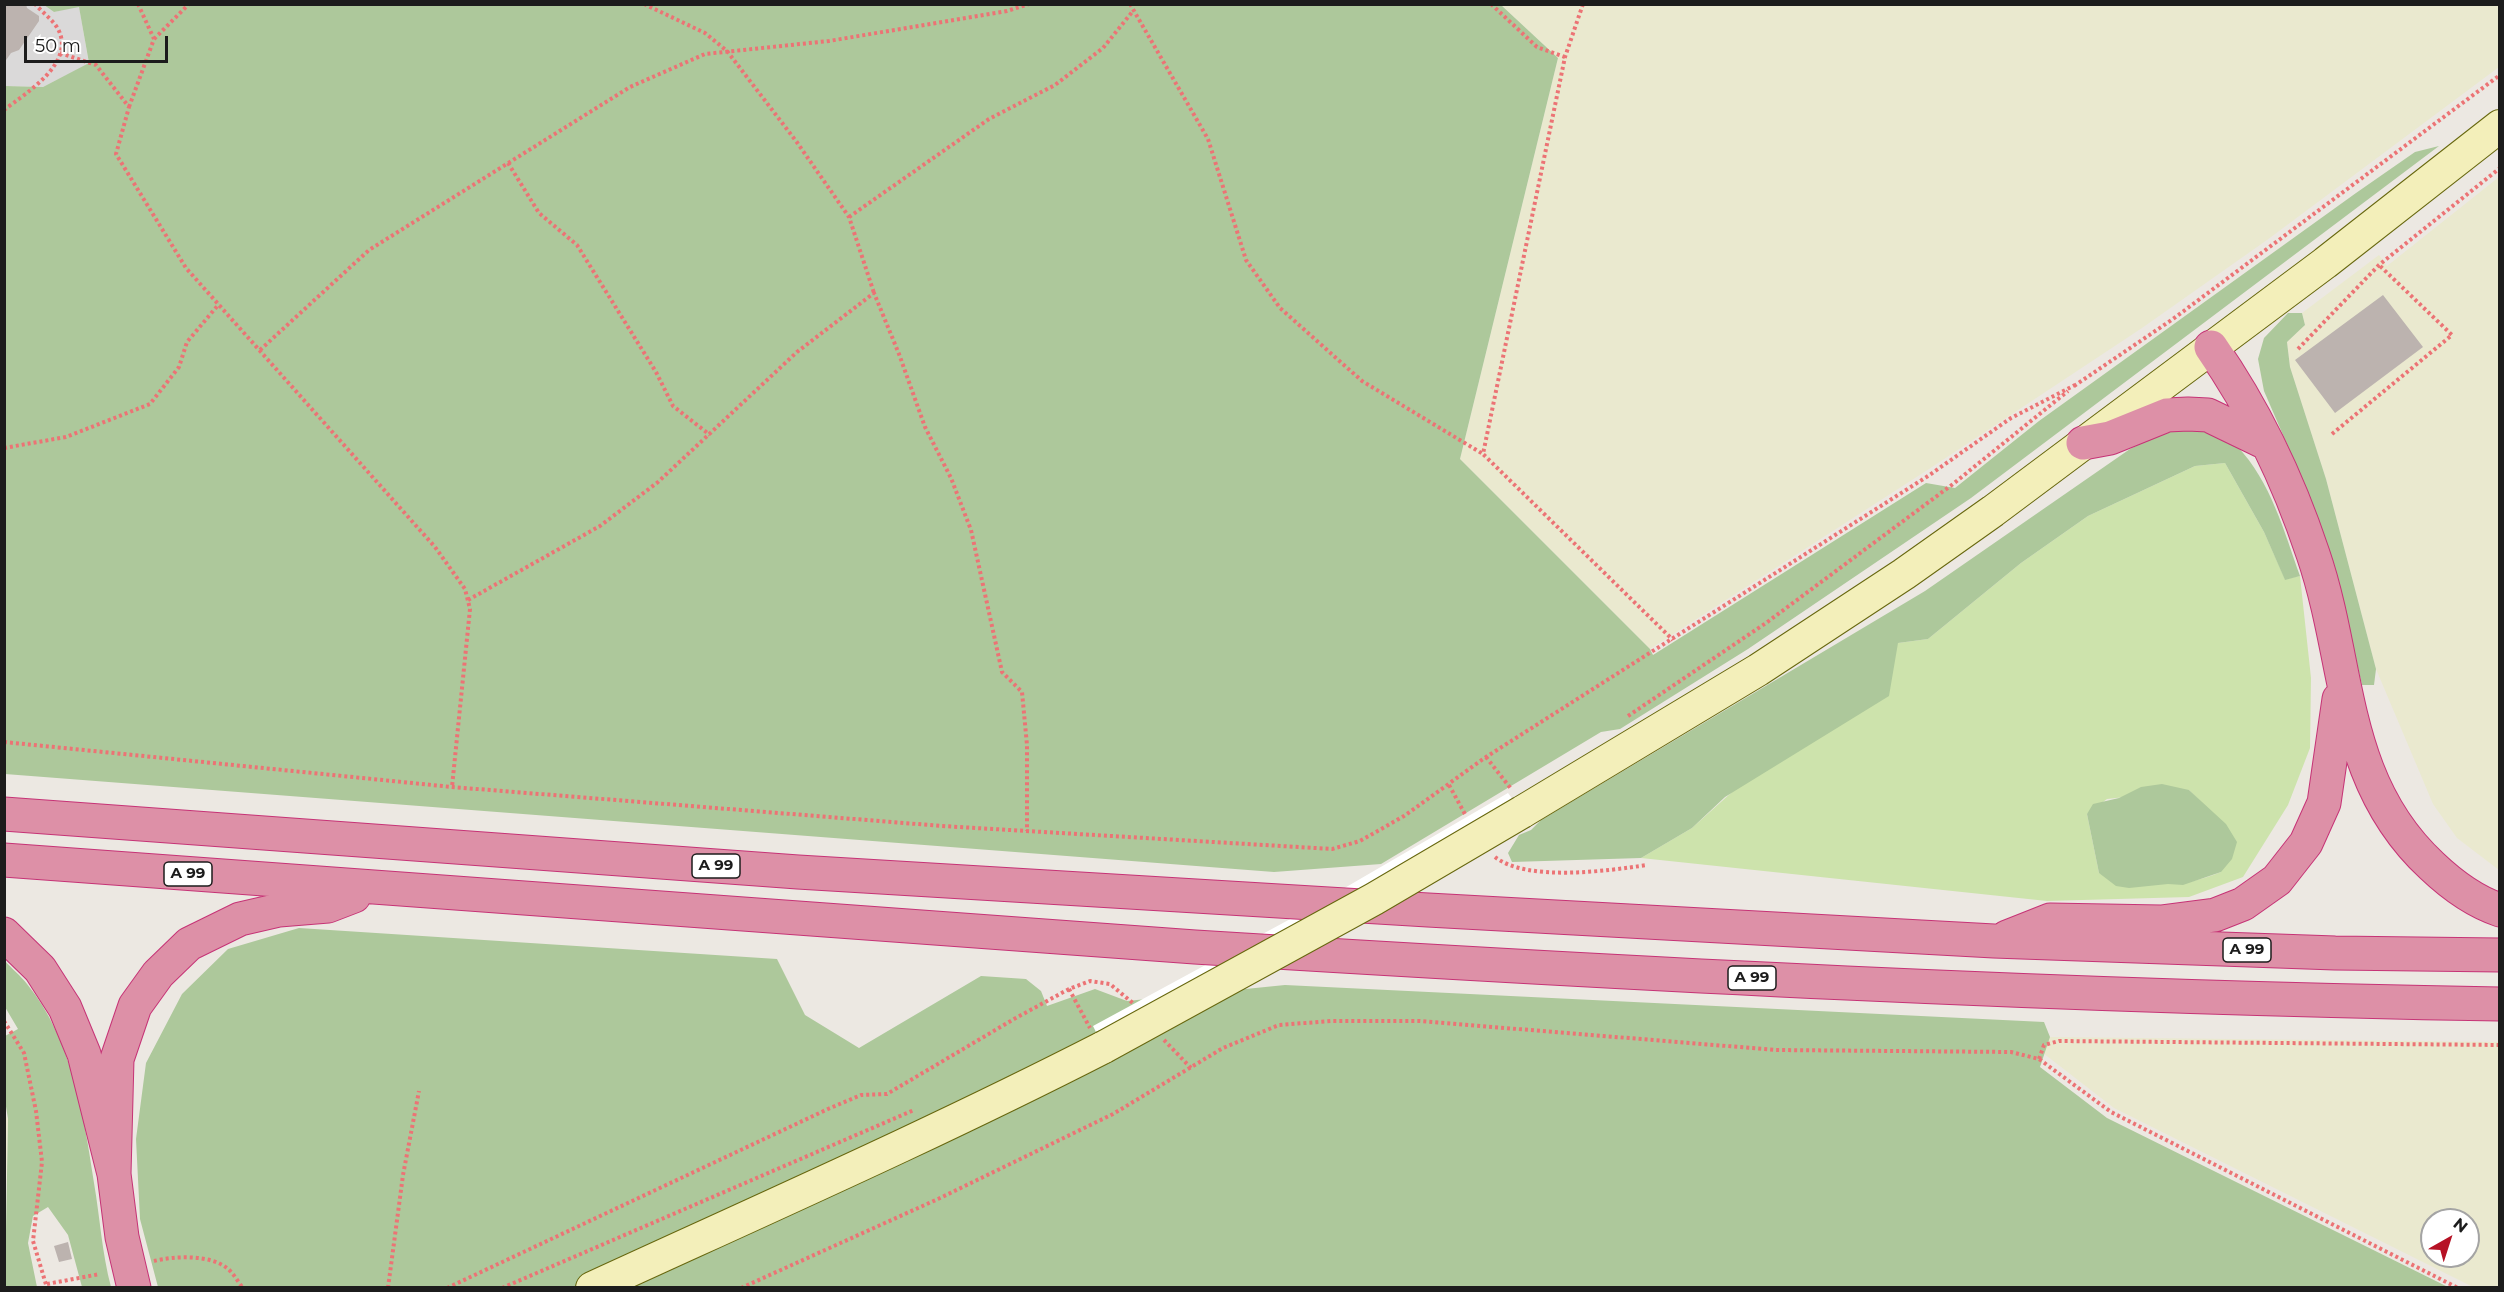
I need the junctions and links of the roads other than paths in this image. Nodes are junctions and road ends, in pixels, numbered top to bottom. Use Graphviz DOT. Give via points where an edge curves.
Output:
graph roads {
  1 [pos="2499,126"];
  2 [pos="2211,347"];
  3 [pos="2083,443"];
  4 [pos="2268,444"];
  5 [pos="2342,674"];
  6 [pos="4,814"];
  7 [pos="4,860"];
  8 [pos="371,889"];
  9 [pos="2499,910"];
  10 [pos="4,934"];
  11 [pos="1994,942"];
  12 [pos="2499,955"];
  13 [pos="2499,1004"];
  14 [pos="114,1174"];
  15 [pos="139,1276"];
  16 [pos="592,1287"];
  1 -- 2 [label="main road"];
  2 -- 3 [label="main road"];
  2 -- 4 [label="highway"];
  3 -- 4 [label="highway" via="2110,438 2167,415 2188,414 2208,415"];
  3 -- 16 [label="main road, bridge" via="1993,511 1758,670 1516,800 1374,899 1092,1034 1008,1096"];
  4 -- 5 [label="highway" via="2313,554"];
  5 -- 9 [label="highway" via="2356,739 2378,796 2412,848 2457,889"];
  5 -- 11 [label="highway" via="2324,803 2306,843 2277,880 2243,904 2215,915 2161,922 2050,920"];
  6 -- 11 [label="highway, A 99" via="798,872"];
  7 -- 8 [label="highway, A 99"];
  8 -- 13 [label="highway, A 99" via="1496,966 1991,990"];
  8 -- 14 [label="highway" via="328,906 279,910 240,919 189,944 158,974 135,1006 117,1059"];
  10 -- 14 [label="highway" via="40,969 65,1008 84,1054"];
  11 -- 12 [label="highway, A 99"];
  14 -- 15 [label="highway" via="122,1238"];
}
